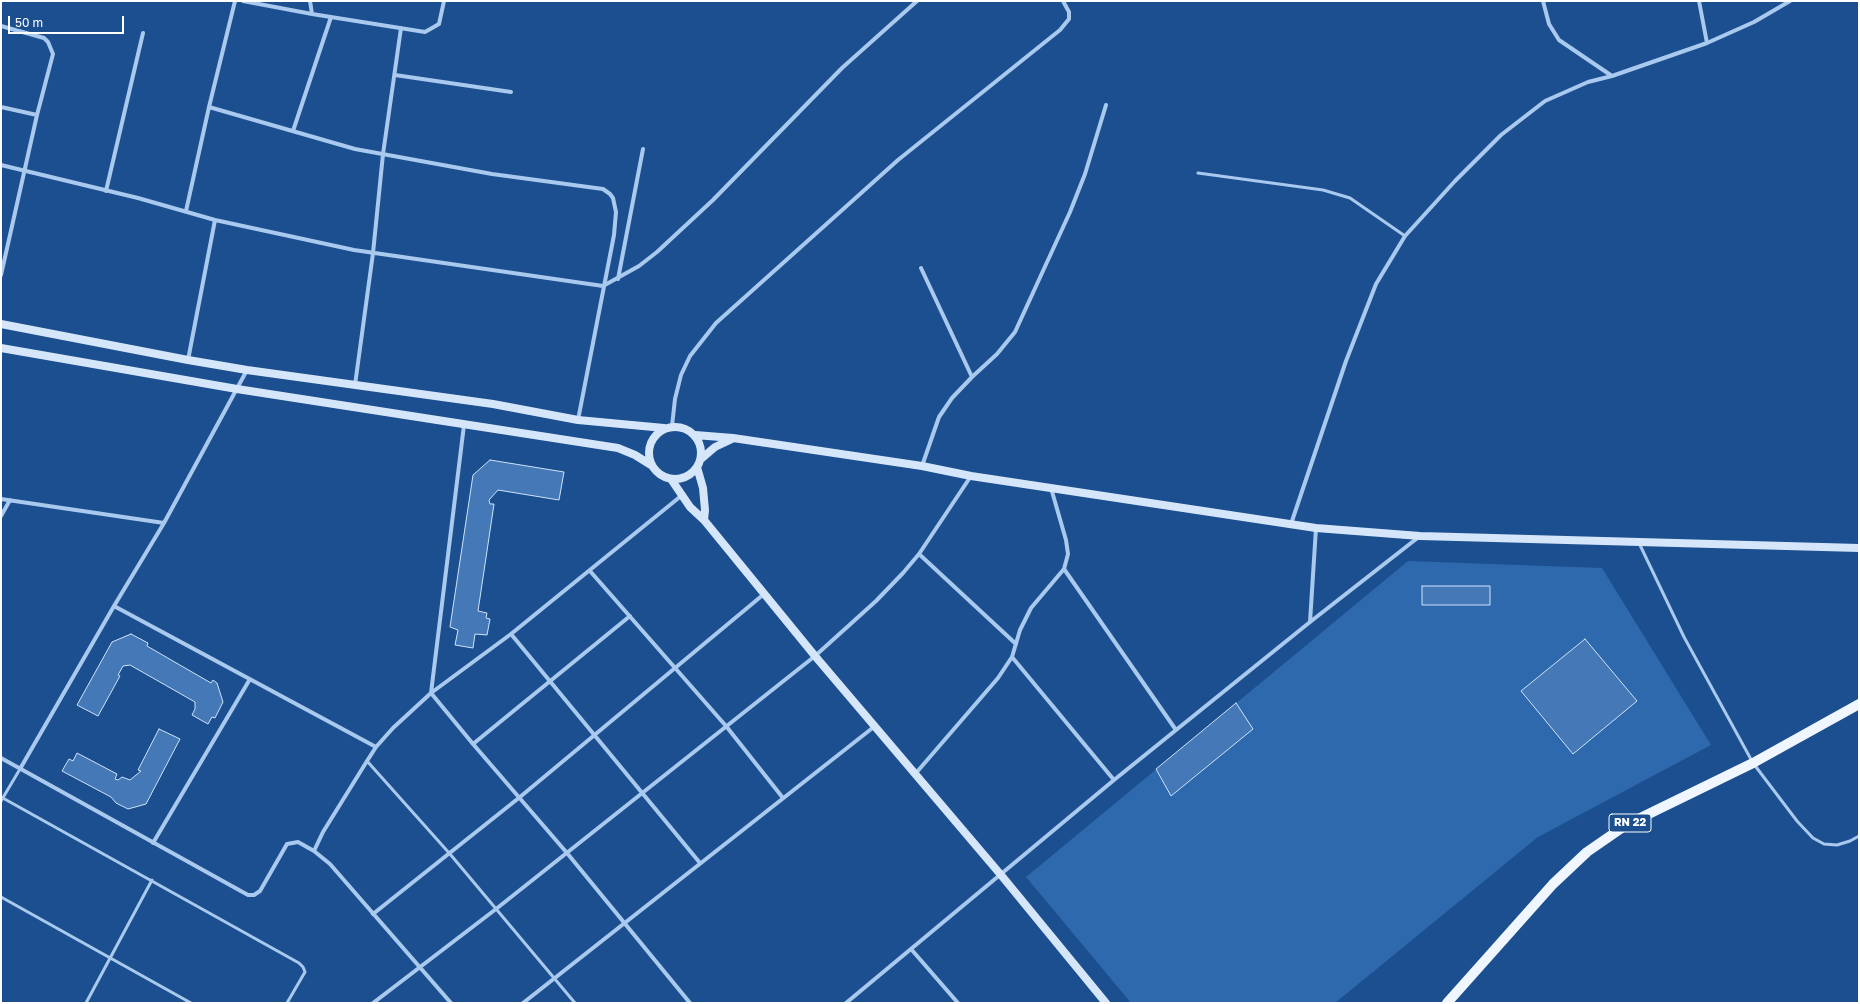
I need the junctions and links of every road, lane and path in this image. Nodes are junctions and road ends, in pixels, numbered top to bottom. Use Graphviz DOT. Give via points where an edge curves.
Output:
graph roads {
  1 [pos="236,1"];
  2 [pos="243,1"];
  3 [pos="310,1"];
  4 [pos="444,1"];
  5 [pos="917,1"];
  6 [pos="1063,1"];
  7 [pos="1543,1"];
  8 [pos="1699,1"];
  9 [pos="1790,1"];
  10 [pos="312,14"];
  11 [pos="331,17"];
  12 [pos="1,26"];
  13 [pos="401,28"];
  14 [pos="144,33"];
  15 [pos="1707,43"];
  16 [pos="395,75"];
  17 [pos="1612,76"];
  18 [pos="511,92"];
  19 [pos="1106,105"];
  20 [pos="1,107"];
  21 [pos="209,107"];
  22 [pos="37,115"];
  23 [pos="293,131"];
  24 [pos="644,149"];
  25 [pos="384,154"];
  26 [pos="1,165"];
  27 [pos="25,172"];
  28 [pos="1198,173"];
  29 [pos="106,191"];
  30 [pos="186,211"];
  31 [pos="215,220"];
  32 [pos="1405,236"];
  33 [pos="373,253"];
  34 [pos="921,268"];
  35 [pos="1,275"];
  36 [pos="618,278"];
  37 [pos="603,286"];
  38 [pos="1,324"];
  39 [pos="1,348"];
  40 [pos="188,360"];
  41 [pos="247,370"];
  42 [pos="972,377"];
  43 [pos="355,385"];
  44 [pos="237,389"];
  45 [pos="578,420"];
  46 [pos="464,425"];
  47 [pos="668,427"];
  48 [pos="695,435"];
  49 [pos="732,438"];
  50 [pos="699,463"];
  51 [pos="651,465"];
  52 [pos="922,466"];
  53 [pos="971,476"];
  54 [pos="671,479"];
  55 [pos="1051,488"];
  56 [pos="681,496"];
  57 [pos="1,499"];
  58 [pos="10,500"];
  59 [pos="1,516"];
  60 [pos="704,520"];
  61 [pos="164,523"];
  62 [pos="1291,524"];
  63 [pos="1316,528"];
  64 [pos="1420,536"];
  65 [pos="1639,544"];
  66 [pos="1859,548"];
  67 [pos="919,554"];
  68 [pos="1064,569"];
  69 [pos="590,571"];
  70 [pos="764,594"];
  71 [pos="114,606"];
  72 [pos="630,616"];
  73 [pos="1310,622"];
  74 [pos="511,634"];
  75 [pos="1016,644"];
  76 [pos="815,656"];
  77 [pos="1012,657"];
  78 [pos="675,668"];
  79 [pos="250,679"];
  80 [pos="550,680"];
  81 [pos="432,693"];
  82 [pos="1859,704"];
  83 [pos="726,726"];
  84 [pos="875,726"];
  85 [pos="1176,730"];
  86 [pos="594,735"];
  87 [pos="473,744"];
  88 [pos="376,747"];
  89 [pos="1,758"];
  90 [pos="367,761"];
  91 [pos="1753,763"];
  92 [pos="20,769"];
  93 [pos="916,773"];
  94 [pos="1114,780"];
  95 [pos="643,792"];
  96 [pos="520,797"];
  97 [pos="783,798"];
  98 [pos="2,799"];
  99 [pos="1859,836"];
  100 [pos="153,842"];
  101 [pos="314,851"];
  102 [pos="567,853"];
  103 [pos="450,854"];
  104 [pos="700,863"];
  105 [pos="1002,875"];
  106 [pos="152,880"];
  107 [pos="1,897"];
  108 [pos="496,909"];
  109 [pos="373,914"];
  110 [pos="624,924"];
  111 [pos="911,949"];
  112 [pos="110,958"];
  113 [pos="421,967"];
  114 [pos="554,979"];
  115 [pos="86,1003"];
  116 [pos="191,1003"];
  117 [pos="287,1003"];
  118 [pos="373,1003"];
  119 [pos="451,1003"];
  120 [pos="523,1003"];
  121 [pos="575,1003"];
  122 [pos="690,1003"];
  123 [pos="846,1003"];
  124 [pos="958,1003"];
  125 [pos="1106,1003"];
  126 [pos="1447,1003"];
  1 -- 21 [label="street"];
  2 -- 10 [label="street"];
  3 -- 10 [label="street"];
  4 -- 13 [label="street" via="438,24 432,29 425,32"];
  5 -- 36 [label="street" via="842,68 678,233 639,266"];
  6 -- 47 [label="street" via="1069,12 1069,19 1060,30 898,160 716,322 690,356 681,375"];
  7 -- 17 [label="street" via="1549,24 1559,40"];
  8 -- 15 [label="street"];
  9 -- 15 [label="street" via="1754,22"];
  10 -- 11 [label="street"];
  11 -- 13 [label="street"];
  11 -- 23 [label="street"];
  12 -- 22 [label="street" via="44,38 53,49"];
  13 -- 16 [label="street"];
  14 -- 29 [label="street"];
  15 -- 17 [label="street"];
  16 -- 18 [label="street"];
  16 -- 25 [label="street"];
  17 -- 32 [label="street" via="1588,82 1545,102 1501,134"];
  19 -- 42 [label="street" via="1085,174 1029,304 1015,332 998,354"];
  20 -- 22 [label="street"];
  21 -- 23 [label="street"];
  21 -- 30 [label="street"];
  22 -- 27 [label="street"];
  23 -- 25 [label="street" via="355,149"];
  24 -- 36 [label="street"];
  25 -- 33 [label="street"];
  25 -- 37 [label="street" via="492,174 603,189 613,198 616,212 614,235"];
  26 -- 27 [label="street"];
  27 -- 29 [label="street"];
  27 -- 35 [label="street"];
  28 -- 32 [label="lane" via="1310,188 1350,198"];
  29 -- 30 [label="street"];
  30 -- 31 [label="street"];
  31 -- 33 [label="street"];
  31 -- 40 [label="street"];
  32 -- 62 [label="street" via="1373,291 1346,361"];
  33 -- 37 [label="street"];
  33 -- 43 [label="street"];
  34 -- 42 [label="street"];
  36 -- 37 [label="street"];
  37 -- 45 [label="street"];
  38 -- 40 [label="main road"];
  39 -- 44 [label="main road"];
  40 -- 41 [label="main road"];
  41 -- 43 [label="main road"];
  41 -- 44 [label="street"];
  42 -- 52 [label="street" via="952,398 939,417"];
  43 -- 45 [label="main road" via="493,404"];
  44 -- 46 [label="main road"];
  44 -- 61 [label="street"];
  45 -- 47 [label="main road"];
  46 -- 51 [label="main road" via="618,448"];
  46 -- 81 [label="street"];
  47 -- 48 [label="main road" via="684,428"];
  47 -- 51 [label="main road" via="657,433 652,440 649,448"];
  48 -- 49 [label="main road"];
  48 -- 50 [label="main road" via="699,442"];
  49 -- 50 [label="main road" via="715,446"];
  49 -- 52 [label="main road"];
  50 -- 54 [label="main road" via="686,477"];
  50 -- 60 [label="main road"];
  51 -- 54 [label="main road" via="663,476"];
  52 -- 53 [label="main road"];
  53 -- 55 [label="main road"];
  53 -- 67 [label="street"];
  54 -- 56 [label="main road"];
  55 -- 62 [label="main road"];
  55 -- 68 [label="street" via="1066,540 1068,554"];
  56 -- 60 [label="main road"];
  56 -- 69 [label="street"];
  57 -- 58 [label="street"];
  58 -- 59 [label="street"];
  58 -- 61 [label="street"];
  60 -- 70 [label="main road"];
  61 -- 71 [label="street"];
  62 -- 63 [label="main road"];
  63 -- 64 [label="main road"];
  63 -- 73 [label="street"];
  64 -- 65 [label="main road"];
  64 -- 73 [label="street"];
  65 -- 66 [label="main road"];
  65 -- 91 [label="lane" via="1684,637"];
  67 -- 75 [label="street"];
  67 -- 76 [label="street" via="876,600"];
  68 -- 75 [label="street" via="1031,608"];
  68 -- 85 [label="street"];
  69 -- 72 [label="street"];
  69 -- 74 [label="street"];
  70 -- 76 [label="main road"];
  70 -- 78 [label="street"];
  71 -- 79 [label="street"];
  71 -- 92 [label="street"];
  72 -- 78 [label="street"];
  72 -- 80 [label="street"];
  73 -- 85 [label="street"];
  74 -- 80 [label="street"];
  74 -- 81 [label="street"];
  75 -- 77 [label="street"];
  76 -- 83 [label="street"];
  76 -- 84 [label="main road"];
  77 -- 93 [label="street" via="988,690"];
  77 -- 94 [label="street"];
  78 -- 83 [label="street"];
  78 -- 86 [label="street"];
  79 -- 88 [label="street"];
  79 -- 100 [label="street"];
  80 -- 86 [label="street"];
  80 -- 87 [label="street"];
  81 -- 87 [label="street"];
  81 -- 88 [label="street"];
  82 -- 91 [label="main road, RN 22"];
  83 -- 95 [label="street"];
  83 -- 97 [label="street"];
  84 -- 93 [label="main road"];
  84 -- 97 [label="street"];
  85 -- 94 [label="street"];
  86 -- 95 [label="street"];
  86 -- 96 [label="street"];
  87 -- 96 [label="street"];
  88 -- 90 [label="street"];
  89 -- 92 [label="street"];
  90 -- 101 [label="street"];
  90 -- 103 [label="lane"];
  91 -- 99 [label="lane" via="1813,838 1824,844 1837,845"];
  91 -- 126 [label="main road, RN 22" via="1626,826 1587,852 1553,884"];
  92 -- 98 [label="lane"];
  92 -- 100 [label="street"];
  93 -- 105 [label="main road"];
  94 -- 105 [label="street"];
  95 -- 102 [label="street"];
  95 -- 104 [label="street"];
  96 -- 102 [label="street"];
  96 -- 103 [label="street"];
  97 -- 104 [label="street"];
  98 -- 106 [label="lane"];
  100 -- 101 [label="street" via="248,895 260,891 287,844 298,842"];
  101 -- 109 [label="street" via="330,864"];
  102 -- 108 [label="street"];
  102 -- 110 [label="street"];
  103 -- 108 [label="lane"];
  103 -- 109 [label="street"];
  104 -- 110 [label="street"];
  105 -- 111 [label="street"];
  105 -- 125 [label="main road"];
  106 -- 112 [label="lane"];
  106 -- 117 [label="lane" via="301,964 305,969 304,976"];
  107 -- 112 [label="lane"];
  108 -- 113 [label="street"];
  108 -- 114 [label="lane"];
  109 -- 113 [label="street"];
  110 -- 114 [label="street"];
  110 -- 122 [label="street"];
  111 -- 123 [label="street"];
  111 -- 124 [label="street"];
  112 -- 115 [label="lane"];
  112 -- 116 [label="lane"];
  113 -- 118 [label="street"];
  113 -- 119 [label="street"];
  114 -- 120 [label="street"];
  114 -- 121 [label="lane"];
}
